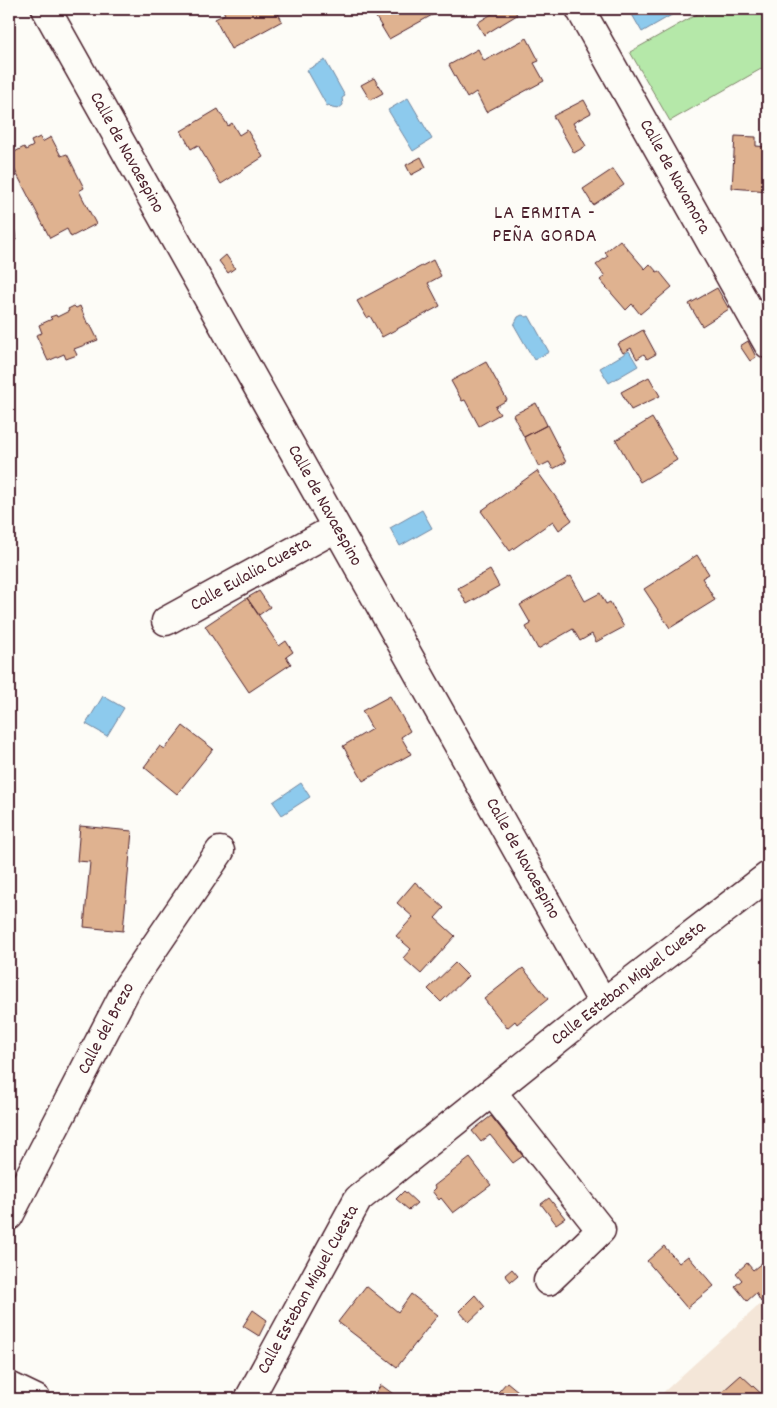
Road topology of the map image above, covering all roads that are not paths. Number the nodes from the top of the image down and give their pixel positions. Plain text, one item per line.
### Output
1 (46, 9) edge
2 (580, 9) edge
3 (768, 344) edge
4 (336, 528) junction
5 (166, 621) dead end
6 (220, 850) dead end
7 (768, 876) edge
8 (603, 1003) junction
9 (492, 1092) junction
10 (9, 1216) edge
11 (548, 1281) dead end
12 (9, 1386) edge
13 (36, 1399) edge
14 (249, 1399) edge

1 - 4 main road, Calle de Navaespino
2 - 3 main road, Calle de Navamora
4 - 5 main road, Calle Eulalia Cuesta
4 - 8 main road, Calle de Navaespino
6 - 10 main road, Calle del Brezo
7 - 8 main road, Calle Esteban Miguel Cuesta
8 - 9 main road, Calle Esteban Miguel Cuesta
9 - 11 main road
9 - 14 main road, Calle Esteban Miguel Cuesta
12 - 13 main road

